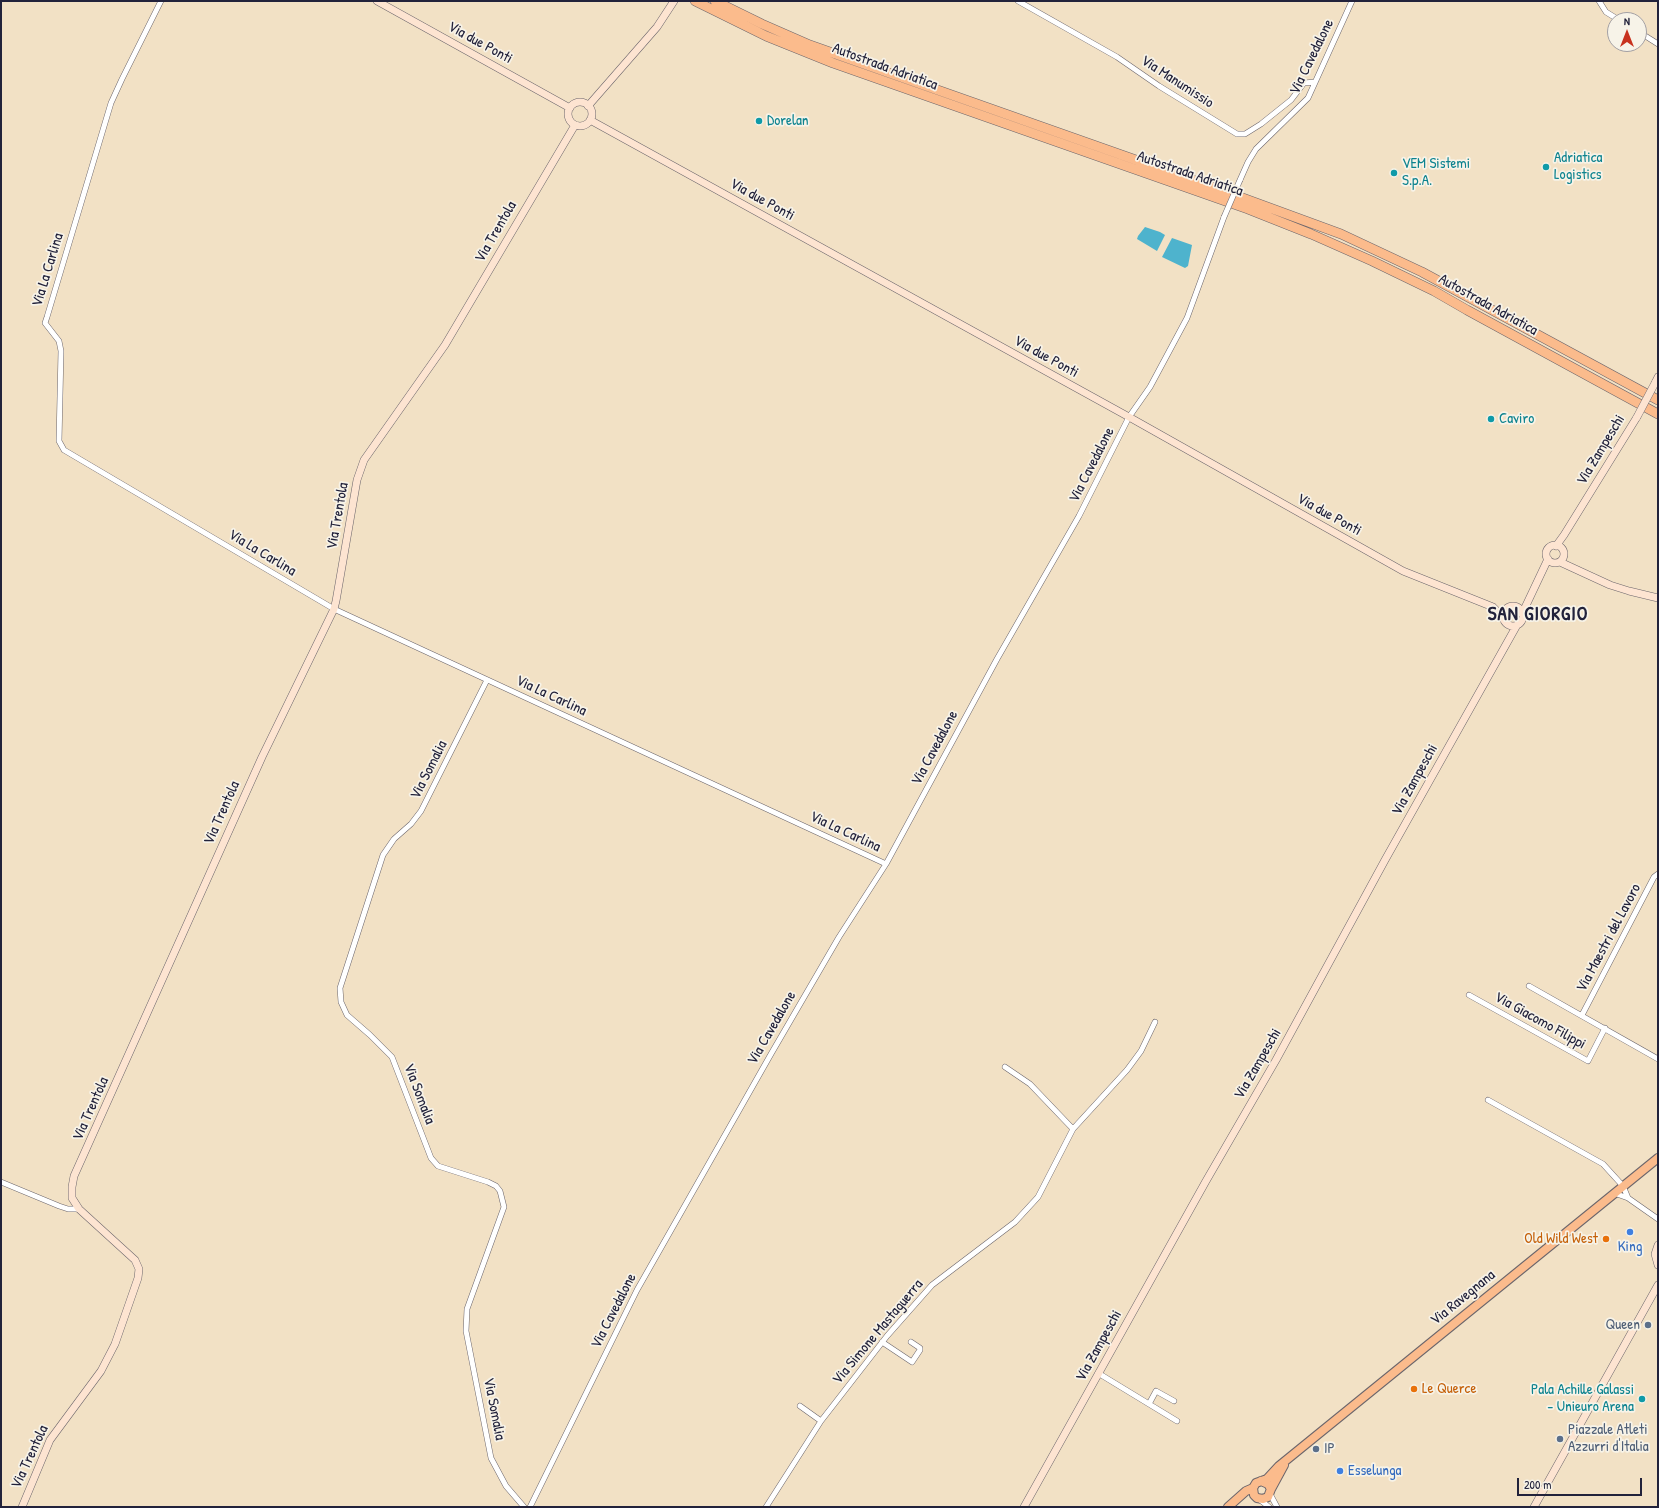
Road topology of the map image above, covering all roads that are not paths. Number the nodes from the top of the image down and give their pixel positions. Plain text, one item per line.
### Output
1 (161, 1) edge
2 (377, 1) edge
3 (674, 1) edge
4 (695, 1) edge
5 (715, 1) edge
6 (1018, 1) edge
7 (1352, 1) edge
8 (1599, 1) edge
9 (1607, 13) edge
10 (1647, 37) edge
11 (1658, 44) edge
12 (1315, 82) junction
13 (588, 106) junction
14 (570, 108) junction
15 (590, 120) junction
16 (575, 125) junction
17 (1656, 380) edge
18 (1658, 400) edge
19 (1658, 414) edge
20 (1129, 418) junction
21 (1564, 535) junction
22 (1556, 546) junction
23 (1563, 552) junction
24 (1554, 561) junction
25 (1573, 568) junction
26 (1658, 598) edge
27 (1526, 604) junction
28 (1493, 607) junction
29 (1508, 607) junction
30 (1518, 607) junction
31 (334, 609) junction
32 (1522, 614) junction
33 (1503, 617) junction
34 (1513, 627) junction
35 (487, 680) junction
36 (886, 864) junction
37 (1658, 874) edge
38 (1529, 986) dead end
39 (1469, 995) dead end
40 (1582, 1015) junction
41 (1155, 1022) dead end
42 (1605, 1028) junction
43 (1658, 1059) edge
44 (1005, 1067) dead end
45 (1488, 1100) dead end
46 (1073, 1129) junction
47 (1658, 1158) edge
48 (1, 1182) edge
49 (1623, 1186) junction
50 (1614, 1193) junction
51 (1628, 1198) junction
52 (79, 1209) junction
53 (1658, 1219) edge
54 (1658, 1245) edge
55 (1658, 1266) edge
56 (1658, 1278) edge
57 (1657, 1286) edge
58 (882, 1342) junction
59 (911, 1342) dead end
60 (1098, 1373) junction
61 (1174, 1401) dead end
62 (1148, 1404) junction
63 (800, 1406) dead end
64 (821, 1421) junction
65 (1177, 1421) dead end
66 (1286, 1461) junction
67 (1261, 1481) junction
68 (1270, 1492) junction
69 (1256, 1494) junction
70 (22, 1507) edge
71 (524, 1507) edge
72 (530, 1507) edge
73 (766, 1507) edge
74 (1024, 1507) edge
75 (1228, 1507) edge
76 (1269, 1507) edge
77 (1277, 1507) edge
78 (1534, 1507) edge

1 - 31 street, Via La Carlina
2 - 14 street, Via due Ponti
3 - 13 street
4 - 19 highway, Autostrada Adriatica
5 - 18 highway, Autostrada Adriatica
6 - 12 street, Via Manumissio
7 - 12 street, Via Cavedalone
8 - 9 street
10 - 11 street
12 - 20 street, Via Cavedalone, bridge
13 - 14 street
13 - 15 street
14 - 16 street
15 - 16 street
15 - 20 street, Via due Ponti
16 - 31 street, Via Trentola
17 - 21 street, Via Zampeschi, bridge
20 - 28 street, Via due Ponti
20 - 36 street, Via Cavedalone
21 - 22 street, Via Zampeschi
21 - 23 street, Via Zampeschi
22 - 23 street
22 - 24 street
23 - 24 street
23 - 25 street
24 - 25 street
24 - 27 street
25 - 26 street
27 - 30 street
27 - 32 street
28 - 29 street, Via due Ponti
28 - 33 street, Via due Ponti
29 - 30 street
29 - 33 street
30 - 32 street
31 - 35 street, Via La Carlina
31 - 52 street, Via Trentola
32 - 34 street
33 - 34 street
34 - 60 street, Via Zampeschi
35 - 36 street, Via La Carlina
35 - 71 street, Via Somalia
36 - 72 street, Via Cavedalone
37 - 40 street, Via Maestri del Lavoro
38 - 40 street
39 - 42 street, Via Giacomo Filippi
40 - 42 street
41 - 46 street, Via Simone Mastaguerra
42 - 43 street
44 - 46 street
45 - 49 street
46 - 58 street, Via Simone Mastaguerra
47 - 49 main road, Via Ravegnana
48 - 52 street
49 - 50 main road, Via Ravegnana
49 - 51 street
50 - 51 street
50 - 66 main road, Via Ravegnana
51 - 53 street
52 - 70 street, Via Trentola
54 - 55 street
56 - 57 street
57 - 78 street
58 - 59 street
58 - 64 street, Via Simone Mastaguerra
60 - 62 street
60 - 74 street, Via Zampeschi
61 - 62 street
62 - 65 street
63 - 64 street
64 - 73 street, Via Simone Mastaguerra
66 - 67 main road, Via Ravegnana
66 - 68 main road, Via Ravegnana
67 - 68 main road
67 - 69 main road
68 - 69 main road
68 - 77 street
69 - 75 main road
69 - 76 street

